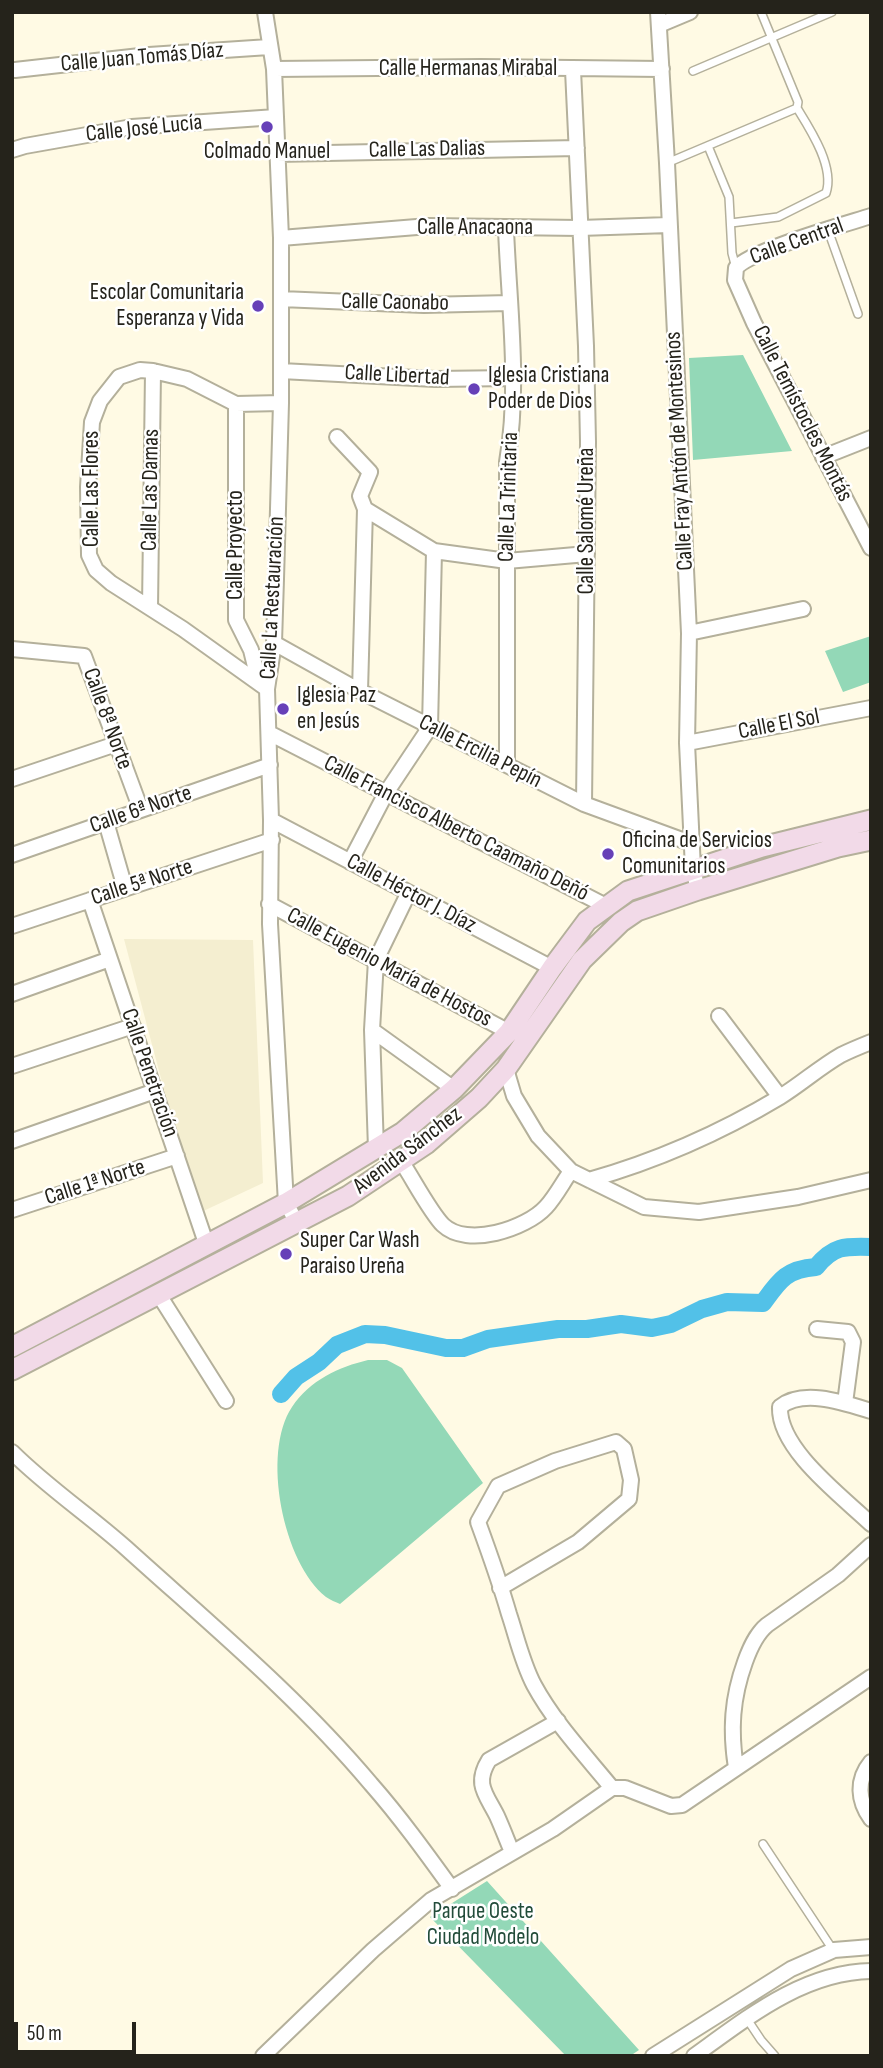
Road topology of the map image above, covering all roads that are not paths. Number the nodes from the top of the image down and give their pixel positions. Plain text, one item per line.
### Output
1 (265, 12) edge
2 (690, 12) edge
3 (761, 12) edge
4 (832, 12) edge
5 (658, 19) edge
6 (773, 37) junction
7 (269, 47) junction
8 (274, 69) junction
9 (573, 69) junction
10 (662, 69) junction
11 (15, 70) dead end
12 (694, 71) dead end
13 (797, 108) junction
14 (276, 117) junction
15 (708, 146) junction
16 (577, 148) junction
17 (12, 150) edge
18 (277, 154) junction
19 (667, 163) junction
20 (871, 216) edge
21 (732, 223) junction
22 (669, 225) junction
23 (580, 228) junction
24 (506, 229) junction
25 (828, 229) junction
26 (281, 238) junction
27 (736, 274) junction
28 (281, 299) junction
29 (509, 303) junction
30 (858, 314) dead end
31 (153, 371) junction
32 (281, 371) junction
33 (513, 378) junction
34 (281, 403) junction
35 (236, 404) junction
36 (337, 437) dead end
37 (871, 438) edge
38 (823, 457) junction
39 (365, 509) junction
40 (871, 548) edge
41 (434, 551) junction
42 (587, 554) junction
43 (507, 561) junction
44 (150, 608) junction
45 (803, 609) dead end
46 (689, 633) junction
47 (274, 643) junction
48 (12, 649) edge
49 (263, 686) junction
50 (360, 691) junction
51 (871, 708) edge
52 (430, 727) junction
53 (269, 733) junction
54 (687, 743) junction
55 (117, 744) junction
56 (270, 765) junction
57 (507, 765) junction
58 (12, 779) edge
59 (386, 793) junction
60 (584, 804) junction
61 (141, 810) junction
62 (271, 820) junction
63 (871, 820) edge
64 (106, 822) junction
65 (272, 840) junction
66 (871, 840) edge
67 (693, 844) junction
68 (12, 855) edge
69 (350, 862) junction
70 (693, 869) junction
71 (125, 888) junction
72 (698, 890) junction
73 (408, 894) junction
74 (90, 900) junction
75 (270, 904) junction
76 (606, 906) junction
77 (12, 926) edge
78 (110, 959) junction
79 (376, 960) junction
80 (552, 968) junction
81 (12, 994) edge
82 (719, 1016) dead end
83 (133, 1026) junction
84 (372, 1030) junction
85 (509, 1032) junction
86 (869, 1047) edge
87 (12, 1066) edge
88 (506, 1069) junction
89 (454, 1089) junction
90 (155, 1091) junction
91 (780, 1097) junction
92 (12, 1140) edge
93 (376, 1149) junction
94 (177, 1156) junction
95 (401, 1161) junction
96 (571, 1171) junction
97 (589, 1180) junction
98 (871, 1180) edge
99 (286, 1203) junction
100 (12, 1210) edge
101 (296, 1223) junction
102 (207, 1246) junction
103 (159, 1294) junction
104 (817, 1329) dead end
105 (12, 1347) edge
106 (12, 1370) edge
107 (226, 1401) dead end
108 (845, 1403) junction
109 (871, 1410) edge
110 (12, 1452) edge
111 (871, 1524) edge
112 (871, 1545) edge
113 (500, 1588) junction
114 (871, 1677) edge
115 (558, 1721) junction
116 (871, 1762) edge
117 (736, 1768) junction
118 (612, 1788) junction
119 (871, 1819) edge
120 (764, 1844) dead end
121 (512, 1852) junction
122 (452, 1889) junction
123 (871, 1947) edge
124 (834, 1950) junction
125 (871, 1971) edge
126 (747, 2018) junction
127 (263, 2056) edge
128 (653, 2056) edge
129 (694, 2056) edge
130 (775, 2056) edge

1 - 7 street, Calle La Restauración
2 - 5 street
3 - 6 lane
4 - 6 lane
5 - 10 street, Calle Fray Antón de Montesinos
6 - 12 lane
6 - 13 lane
7 - 8 street, Calle La Restauración
7 - 11 street, Calle Juan Tomás Díaz
8 - 9 street, Calle Hermanas Mirabal
8 - 14 street, Calle La Restauración
9 - 10 street, Calle Hermanas Mirabal
9 - 16 street, Calle Salomé Ureña
10 - 19 street, Calle Fray Antón de Montesinos
13 - 15 lane
13 - 21 lane
14 - 17 street, Calle José Lucía
14 - 18 street, Calle La Restauración
15 - 19 lane
15 - 21 lane
16 - 18 street, Calle Las Dalias
16 - 23 street, Calle Salomé Ureña
18 - 26 street, Calle La Restauración
19 - 22 street, Calle Fray Antón de Montesinos
20 - 25 street, Calle Central
21 - 27 lane
22 - 23 street, Calle Anacaona
22 - 46 street, Calle Fray Antón de Montesinos
23 - 24 street, Calle Anacaona
23 - 42 street, Calle Salomé Ureña
24 - 26 street, Calle Anacaona
24 - 29 street, Calle La Trinitaria
25 - 27 street, Calle Central
25 - 30 lane
26 - 28 street, Calle La Restauración
27 - 38 street, Calle Temístocles Montás
28 - 29 street, Calle Caonabo
28 - 32 street, Calle La Restauración
29 - 33 street, Calle La Trinitaria
31 - 35 street, Calle Las Flores
31 - 44 street, Calle Las Damas
31 - 44 street, Calle Las Flores
32 - 33 street, Calle Libertad
32 - 34 street, Calle La Restauración
33 - 43 street, Calle La Trinitaria
34 - 35 street, Calle Las Flores
34 - 47 street, Calle La Restauración
35 - 49 street, Calle Proyecto
36 - 39 street
37 - 38 street
38 - 40 street, Calle Temístocles Montás
39 - 41 street
39 - 50 street
41 - 43 street
41 - 52 street
42 - 43 street
42 - 60 street, Calle Salomé Ureña
43 - 57 street, Calle La Trinitaria
44 - 49 street, Calle Las Flores
45 - 46 street
46 - 54 street, Calle Fray Antón de Montesinos
47 - 49 street, Calle La Restauración
47 - 50 street, Calle Ercilia Pepín
48 - 55 street, Calle 8ª Norte
49 - 53 street, Calle La Restauración
50 - 52 street, Calle Ercilia Pepín
51 - 54 street, Calle El Sol
52 - 57 street, Calle Ercilia Pepín
52 - 59 street
53 - 56 street, Calle La Restauración
53 - 59 street, Calle Francisco Alberto Caamaño Deñó
54 - 67 street, Calle Fray Antón de Montesinos
55 - 58 street
55 - 61 street, Calle 8ª Norte
56 - 61 street, Calle 6ª Norte
56 - 62 street, Calle La Restauración
57 - 60 street, Calle Ercilia Pepín
59 - 69 street
59 - 76 street, Calle Francisco Alberto Caamaño Deñó
60 - 67 street, Calle Ercilia Pepín
61 - 64 street, Calle 6ª Norte
62 - 65 street, Calle La Restauración
62 - 69 street, Calle Héctor J. Díaz
63 - 70 street, Avenida Sánchez
64 - 68 street, Calle 6ª Norte
64 - 71 street
65 - 71 street, Calle 5ª Norte
65 - 75 street, Calle La Restauración
66 - 72 street, Avenida Sánchez
67 - 70 street, Calle Fray Antón de Montesinos
69 - 73 street, Calle Héctor J. Díaz
70 - 72 street, Calle Fray Antón de Montesinos
70 - 76 street, Avenida Sánchez
71 - 74 street, Calle 5ª Norte
72 - 88 street, Avenida Sánchez
73 - 79 street
73 - 80 street, Calle Héctor J. Díaz
74 - 77 street, Calle 5ª Norte
74 - 78 street, Calle Penetración
75 - 79 street, Calle Eugenio María de Hostos
75 - 99 street, Calle La Restauración
76 - 80 street, Avenida Sánchez
78 - 81 street
78 - 83 street, Calle Penetración
79 - 84 street
79 - 85 street, Calle Eugenio María de Hostos
80 - 85 street, Avenida Sánchez
82 - 91 street
83 - 87 street
83 - 90 street, Calle Penetración
84 - 89 street
84 - 93 street
85 - 89 street, Avenida Sánchez
86 - 91 street
88 - 95 street, Avenida Sánchez
88 - 96 street
89 - 93 street, Avenida Sánchez
90 - 92 street
90 - 94 street, Calle Penetración
91 - 97 street
93 - 99 street, Avenida Sánchez
94 - 100 street, Calle 1ª Norte
94 - 102 street, Calle Penetración
95 - 96 street
95 - 101 street, Avenida Sánchez
96 - 97 street
97 - 98 street
99 - 101 street, Calle La Restauración
99 - 102 street, Avenida Sánchez
101 - 103 street, Avenida Sánchez
102 - 105 street, Avenida Sánchez
103 - 106 street, Avenida Sánchez
103 - 107 street
104 - 108 street
108 - 109 street
108 - 111 street
110 - 122 street
112 - 117 street
113 - 113 street
113 - 115 street
114 - 117 street
115 - 118 street
115 - 121 street
116 - 119 street
117 - 118 street
118 - 121 street
120 - 124 lane
121 - 122 street
122 - 127 street
123 - 124 street
124 - 128 street
125 - 126 street
126 - 129 street
126 - 130 lane

